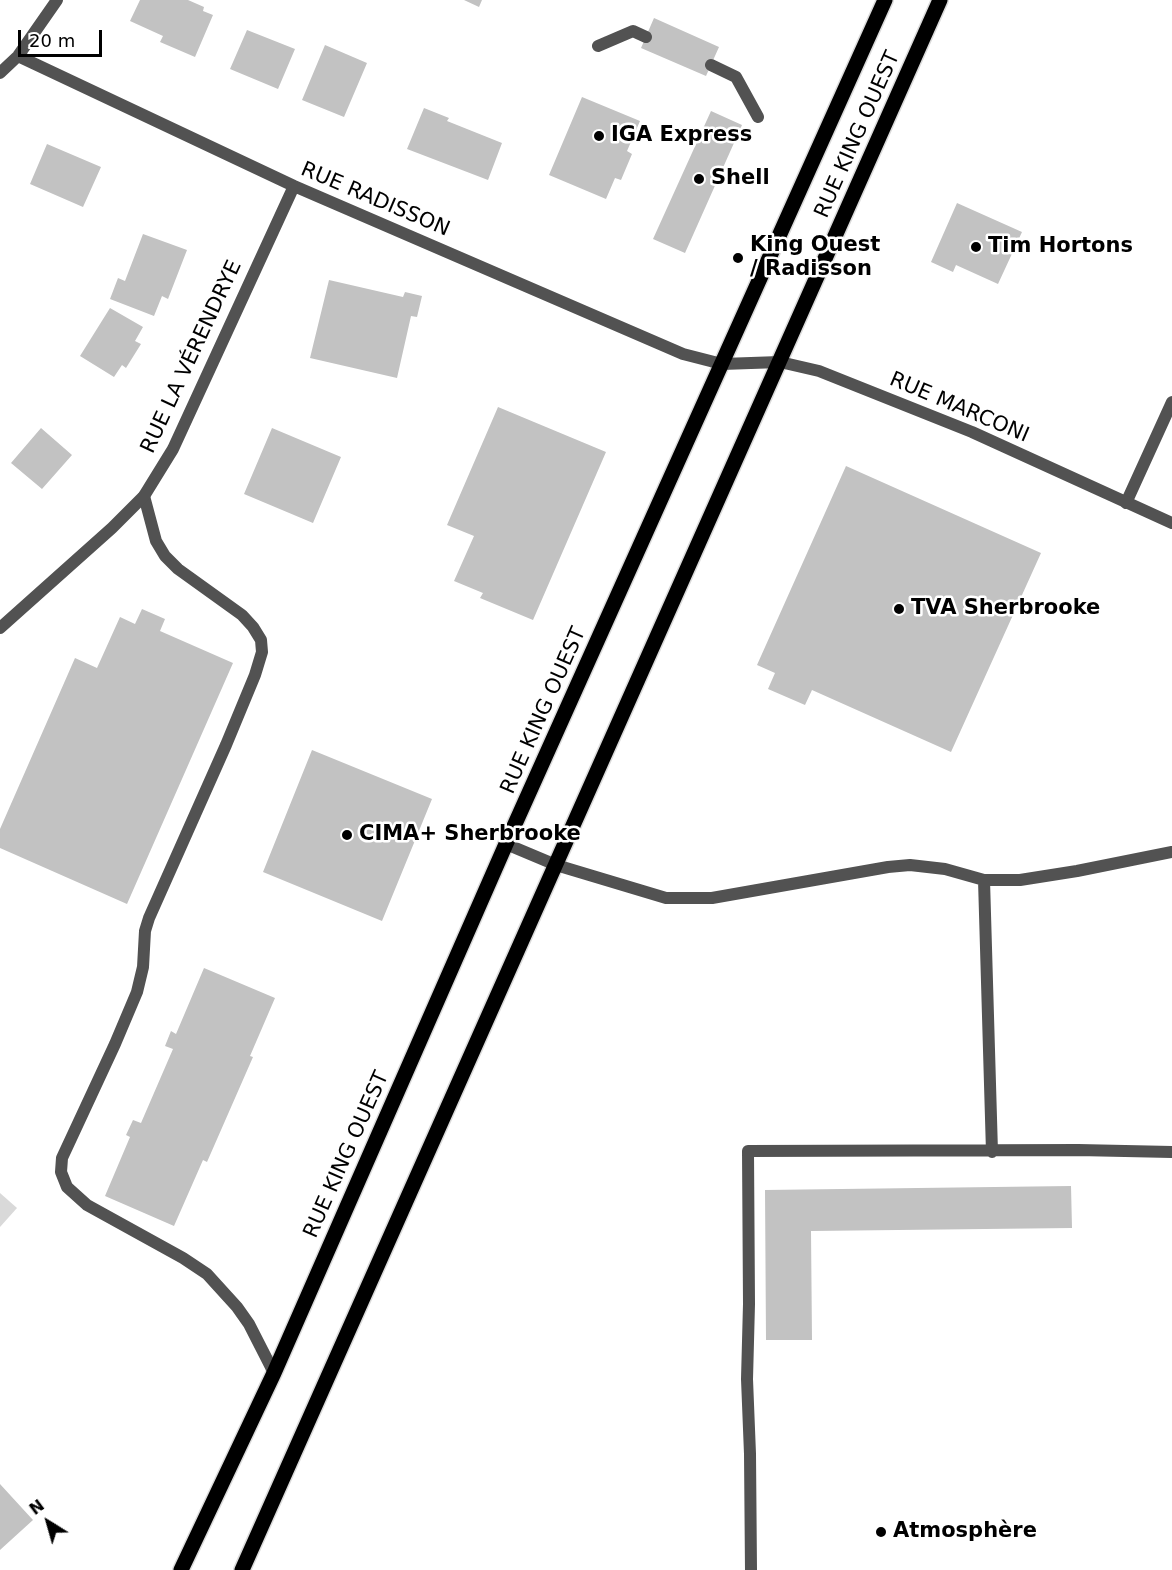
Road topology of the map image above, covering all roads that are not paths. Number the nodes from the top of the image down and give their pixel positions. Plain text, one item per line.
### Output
1 (57, 0) edge
2 (885, 0) edge
3 (940, 0) edge
4 (646, 37) dead end
5 (598, 46) dead end
6 (18, 56) junction
7 (711, 65) dead end
8 (0, 73) edge
9 (758, 117) dead end
10 (294, 186) junction
11 (780, 362) junction
12 (722, 364) junction
13 (1172, 402) edge
14 (144, 496) junction
15 (1126, 503) junction
16 (1172, 523) edge
17 (0, 628) edge
18 (506, 844) junction
19 (1172, 852) edge
20 (556, 865) junction
21 (984, 880) junction
22 (992, 1152) junction
23 (1172, 1152) edge
24 (274, 1372) junction
25 (181, 1570) edge
26 (242, 1570) edge
27 (751, 1570) edge

1 - 6 street
2 - 12 main road, RUE KING OUEST
3 - 11 main road, RUE KING OUEST
4 - 5 street
6 - 8 street
6 - 10 street, RUE RADISSON
7 - 9 street
10 - 12 street, RUE RADISSON
10 - 14 street, RUE LA VÉRENDRYE
11 - 12 street, RUE MARCONI
11 - 15 street, RUE MARCONI
11 - 20 main road, RUE KING OUEST
12 - 18 main road, RUE KING OUEST
13 - 15 street
14 - 17 street, RUE LA VÉRENDRYE
14 - 24 street
15 - 16 street, RUE MARCONI
18 - 20 street
18 - 24 main road, RUE KING OUEST
19 - 21 street
20 - 21 street
20 - 26 main road, RUE KING OUEST
21 - 22 street
22 - 23 street
22 - 27 street
24 - 25 main road, RUE KING OUEST

